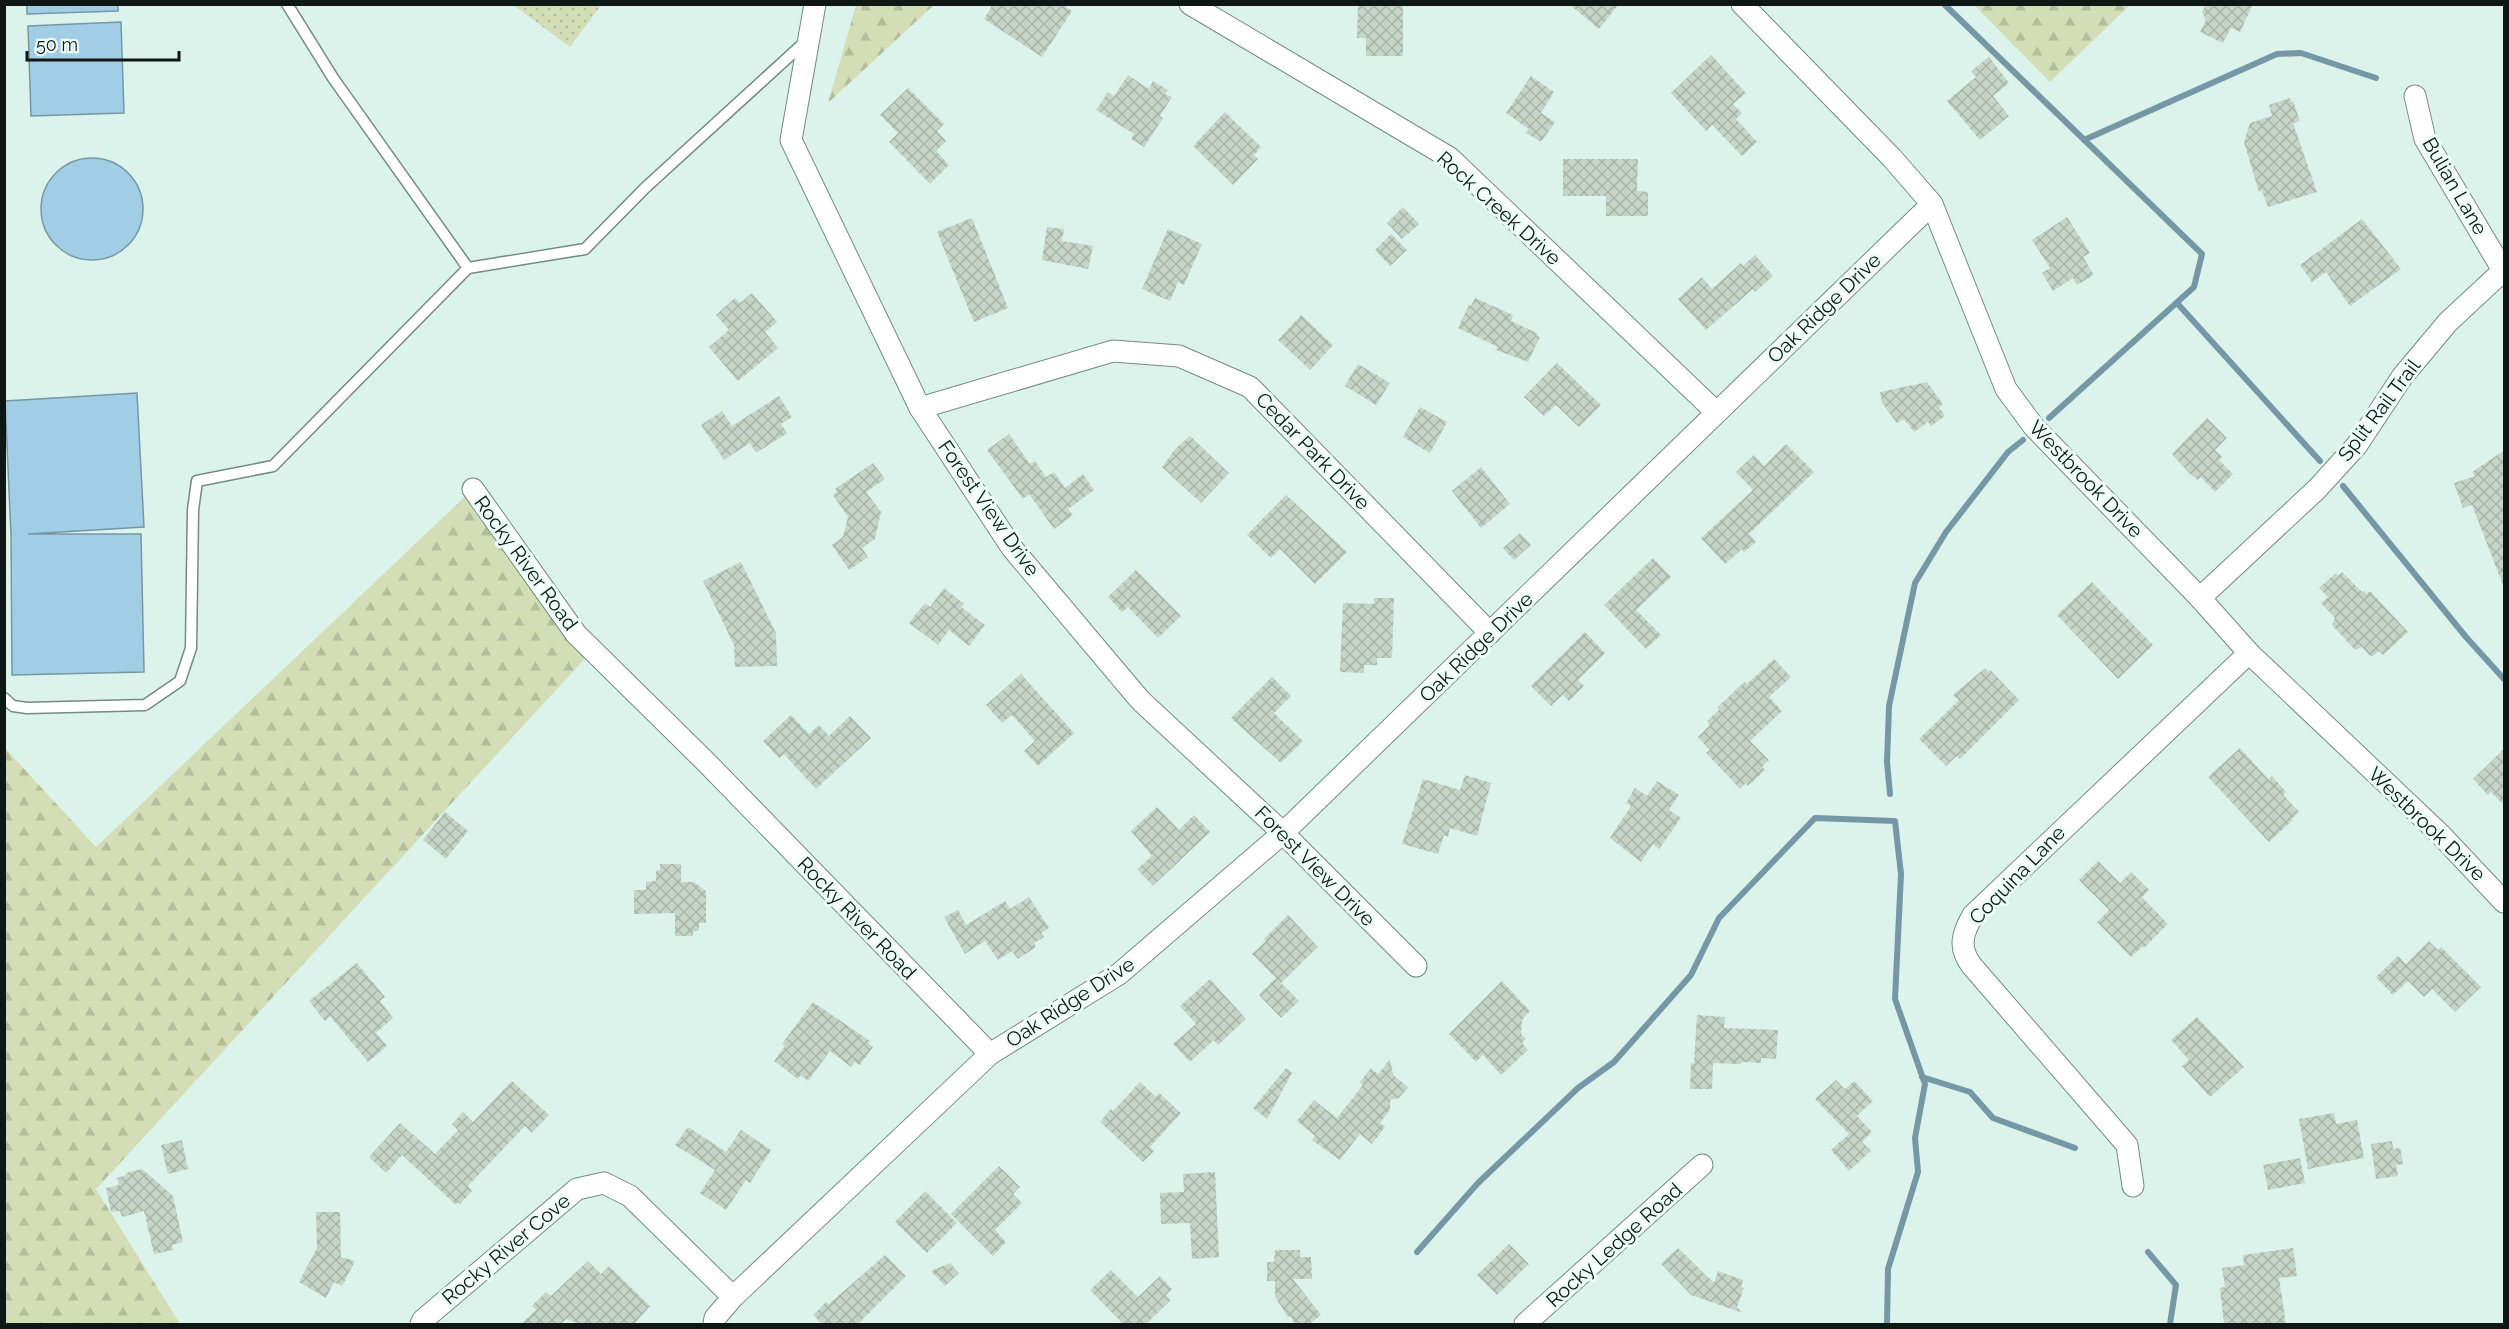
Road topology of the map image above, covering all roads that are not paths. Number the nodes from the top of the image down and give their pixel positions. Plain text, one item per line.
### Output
1 (287, 4) edge
2 (815, 4) edge
3 (1190, 4) edge
4 (1742, 4) edge
5 (808, 39) junction
6 (2415, 96) dead end
7 (1932, 204) junction
8 (468, 268) junction
9 (2504, 271) edge
10 (920, 408) junction
11 (1716, 412) junction
12 (473, 489) dead end
13 (2200, 598) junction
14 (1490, 633) junction
15 (2249, 653) junction
16 (4, 698) edge
17 (1283, 833) junction
18 (2505, 902) edge
19 (1416, 966) dead end
20 (990, 1054) junction
21 (1702, 1165) dead end
22 (2133, 1186) dead end
23 (733, 1297) junction
24 (421, 1324) edge
25 (714, 1324) edge
26 (1525, 1324) edge

1 - 8 lane
2 - 5 street, Forest View Drive
3 - 11 street, Rock Creek Drive
4 - 7 street, Westbrook Drive
5 - 8 lane
5 - 10 street, Forest View Drive
6 - 9 street, Bulian Lane
7 - 11 street, Oak Ridge Drive
7 - 13 street, Westbrook Drive
8 - 16 lane
9 - 13 street, Split Rail Trail
10 - 14 street, Cedar Park Drive
10 - 17 street, Forest View Drive
11 - 14 street, Oak Ridge Drive
12 - 20 street, Rocky River Road
13 - 15 street, Westbrook Drive
14 - 17 street, Oak Ridge Drive
15 - 18 street, Westbrook Drive
15 - 22 street, Coquina Lane
17 - 19 street, Forest View Drive
17 - 20 street, Oak Ridge Drive
20 - 23 street
21 - 26 street, Rocky Ledge Road
23 - 24 street, Rocky River Cove
23 - 25 street

